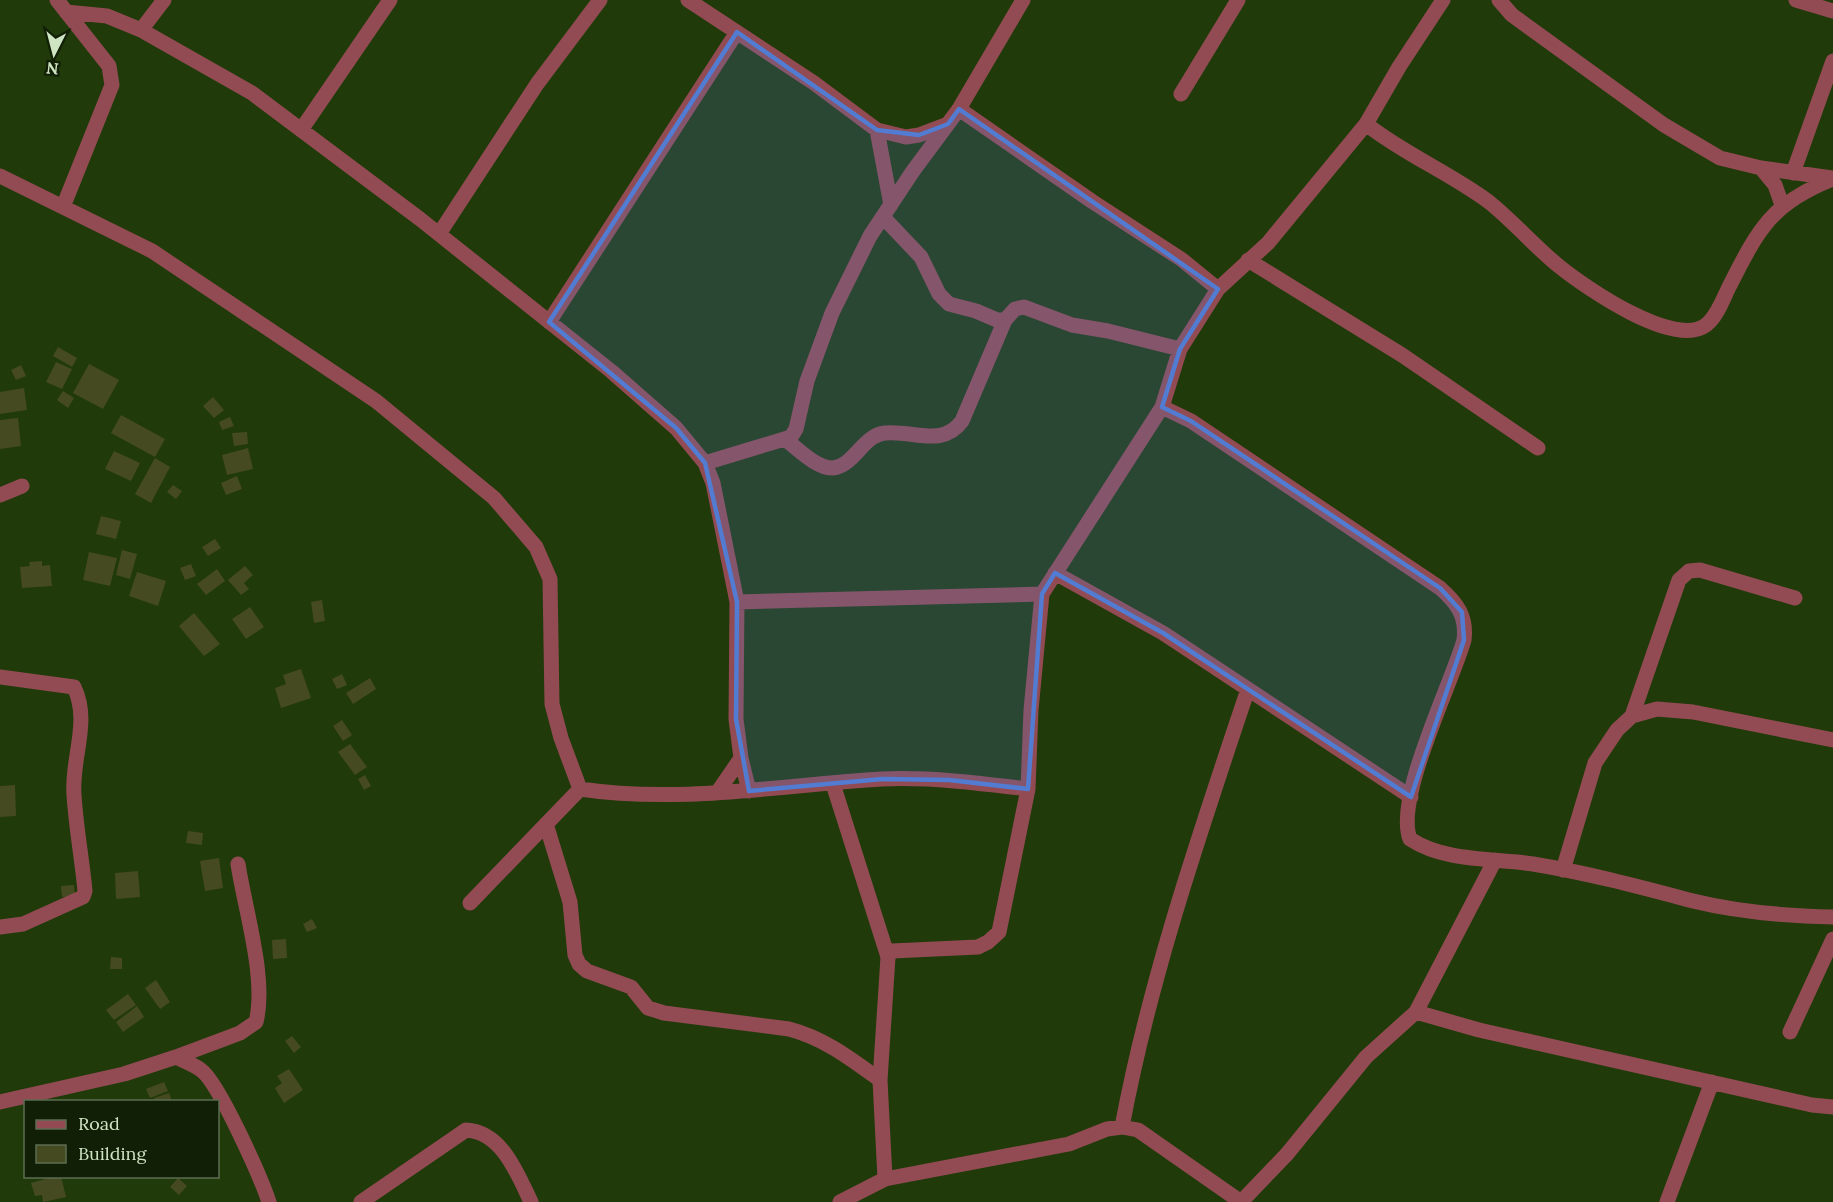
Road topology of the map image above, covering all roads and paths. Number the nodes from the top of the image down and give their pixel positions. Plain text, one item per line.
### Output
1 (164, 0) edge
2 (390, 0) edge
3 (600, 0) edge
4 (688, 0) edge
5 (1238, 0) edge
6 (1443, 0) edge
7 (1499, 0) edge
8 (1796, 0) edge
9 (1019, 1) edge
10 (61, 6) edge
11 (1833, 11) edge
12 (141, 30) junction
13 (737, 32) junction
14 (1833, 61) edge
15 (1181, 94) dead end
16 (959, 109) junction
17 (948, 124) junction
18 (1366, 124) junction
19 (301, 130) junction
20 (877, 130) junction
21 (1761, 168) junction
22 (1793, 174) junction
23 (0, 176) edge
24 (1833, 178) edge
25 (1782, 205) junction
26 (63, 207) junction
27 (887, 211) junction
28 (439, 234) junction
29 (1248, 260) junction
30 (1218, 289) junction
31 (1005, 320) junction
32 (549, 322) junction
33 (1180, 349) junction
34 (1162, 407) junction
35 (786, 440) junction
36 (1538, 448) dead end
37 (705, 463) junction
38 (22, 486) dead end
39 (0, 495) edge
40 (1055, 573) junction
41 (1041, 594) junction
42 (1795, 598) dead end
43 (737, 602) junction
44 (0, 677) edge
45 (1248, 689) junction
46 (1632, 716) junction
47 (1833, 740) edge
48 (741, 758) junction
49 (833, 784) junction
50 (580, 789) junction
51 (1028, 789) junction
52 (749, 791) junction
53 (717, 793) junction
54 (1411, 797) junction
55 (546, 824) junction
56 (1496, 860) junction
57 (238, 864) dead end
58 (1563, 870) junction
59 (471, 903) dead end
60 (1833, 917) edge
61 (0, 927) edge
62 (1833, 939) edge
63 (888, 957) junction
64 (1416, 1012) junction
65 (1790, 1032) dead end
66 (176, 1057) junction
67 (880, 1080) junction
68 (1712, 1082) junction
69 (0, 1102) edge
70 (1833, 1107) edge
71 (1122, 1126) junction
72 (885, 1179) junction
73 (269, 1202) edge
74 (361, 1202) edge
75 (531, 1202) edge
76 (840, 1202) edge
77 (1241, 1202) edge
78 (1667, 1202) edge

1 - 12 street
2 - 19 street
3 - 28 street
4 - 13 street
5 - 15 street
6 - 18 street
7 - 21 street
8 - 11 street
9 - 16 street
10 - 12 street
10 - 26 street
12 - 19 street
13 - 20 street
13 - 32 street
14 - 22 street
16 - 17 street
16 - 30 street
17 - 20 street
17 - 27 street
18 - 25 street
18 - 29 street
19 - 28 street
20 - 27 street
21 - 22 street
21 - 25 street
22 - 24 street
23 - 26 street
24 - 25 street
26 - 50 street
27 - 31 street
27 - 35 street
28 - 32 street
29 - 30 street
29 - 36 street
30 - 33 street
31 - 33 street
31 - 35 street
32 - 37 street
33 - 34 street
34 - 40 street
34 - 54 street
35 - 37 street
37 - 43 street
38 - 39 street
40 - 41 street
40 - 45 street
41 - 43 street
41 - 51 street
42 - 46 street
43 - 48 street
44 - 61 street
45 - 54 street
45 - 71 street
46 - 47 street
46 - 58 street
48 - 52 street
48 - 53 street
49 - 51 street
49 - 52 street
49 - 63 street
50 - 53 street
50 - 55 street
51 - 63 street
52 - 53 street
54 - 56 street
55 - 59 street
55 - 67 street
56 - 58 street
56 - 64 street
57 - 66 street
58 - 60 street
62 - 65 street
63 - 67 street
64 - 68 street
64 - 77 street
66 - 69 street
66 - 73 street
67 - 72 street
68 - 70 street
68 - 78 street
71 - 72 street
71 - 77 street
72 - 76 street
74 - 75 street

